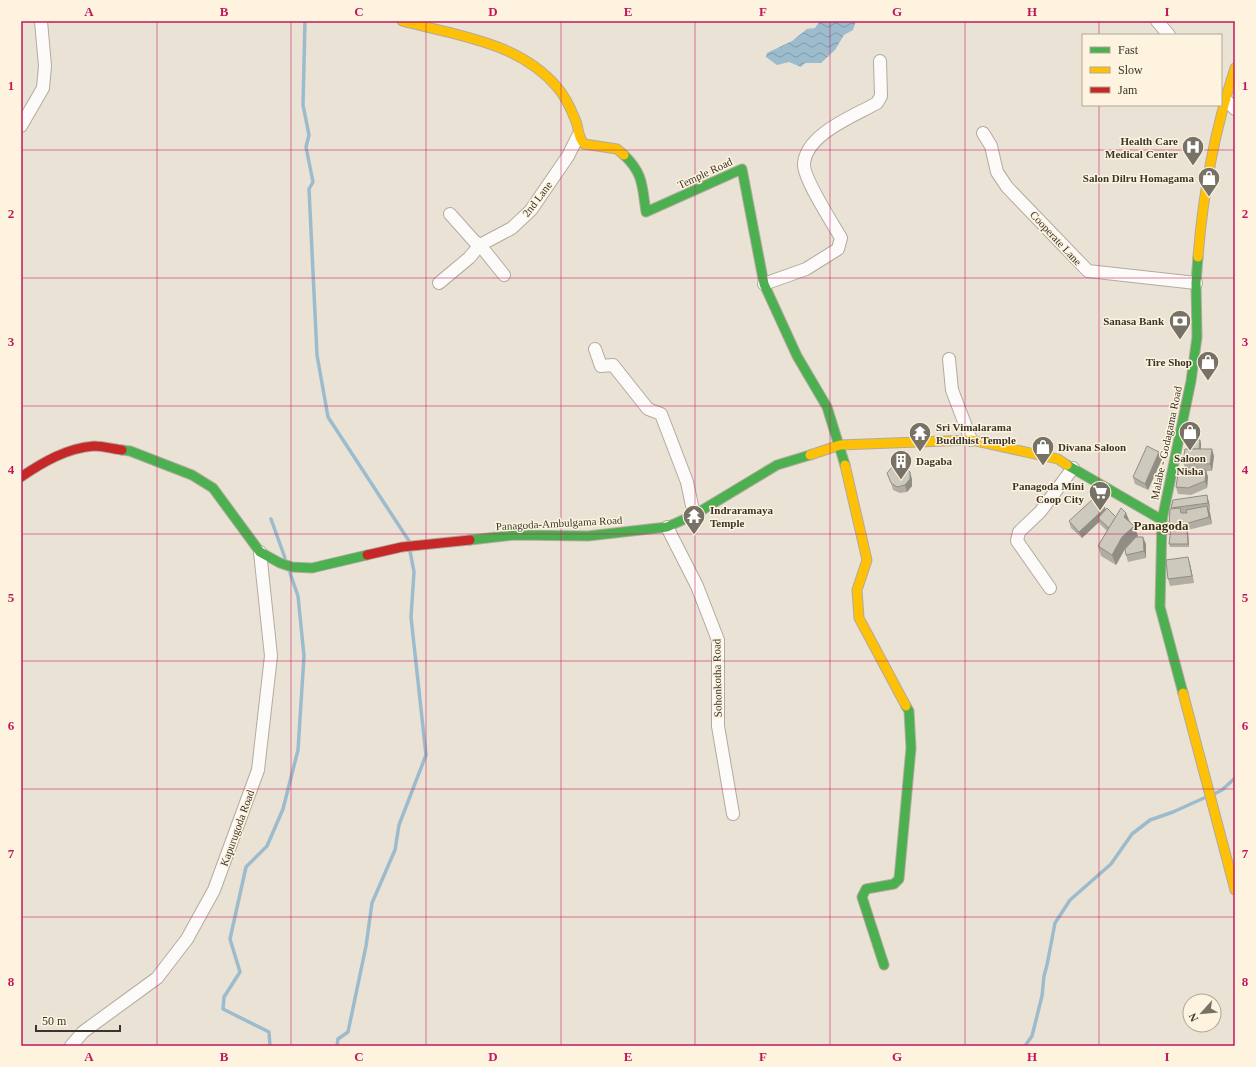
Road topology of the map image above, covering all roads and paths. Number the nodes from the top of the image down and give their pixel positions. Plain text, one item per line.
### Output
1 (41, 21) edge
2 (402, 21) edge
3 (1157, 21) edge
4 (1168, 34) edge
5 (880, 61) dead end
6 (1235, 68) edge
7 (1226, 80) edge
8 (1225, 99) junction
9 (1235, 109) edge
10 (21, 126) edge
11 (983, 133) dead end
12 (578, 136) junction
13 (450, 214) dead end
14 (480, 245) junction
15 (504, 276) dead end
16 (439, 283) dead end
17 (1196, 283) junction
18 (764, 284) junction
19 (595, 349) dead end
20 (949, 359) dead end
21 (971, 440) junction
22 (840, 445) junction
23 (1073, 468) junction
24 (21, 477) edge
25 (694, 515) junction
26 (1162, 520) junction
27 (667, 527) junction
28 (260, 552) junction
29 (1050, 588) dead end
30 (733, 814) dead end
31 (1235, 890) edge
32 (884, 965) dead end
33 (71, 1046) edge

1 - 10 street
2 - 12 main road
3 - 4 street
5 - 18 street
6 - 7 main road, Malabe - Godagama Road
7 - 8 main road, Malabe - Godagama Road
8 - 9 street
8 - 17 main road, Malabe - Godagama Road
11 - 17 street, Cooperate Lane
12 - 14 street, 2nd Lane
12 - 18 main road, Temple Road
13 - 14 street
14 - 15 street
14 - 16 street
17 - 26 main road, Malabe - Godagama Road
18 - 22 main road, Temple Road
19 - 25 street
20 - 21 street
21 - 22 main road, Panagoda-Ambulgama Road
21 - 23 main road, Panagoda-Ambulgama Road
22 - 25 main road, Panagoda-Ambulgama Road
22 - 32 main road, Temple Road
23 - 26 main road, Panagoda-Ambulgama Road
23 - 29 street
24 - 28 main road, Panagoda-Ambulgama Road
25 - 27 main road, Panagoda-Ambulgama Road
26 - 31 main road, Malabe - Godagama Road
27 - 28 main road, Panagoda-Ambulgama Road
27 - 30 street, Sohonkotha Road
28 - 33 street, Kapurugoda Road

